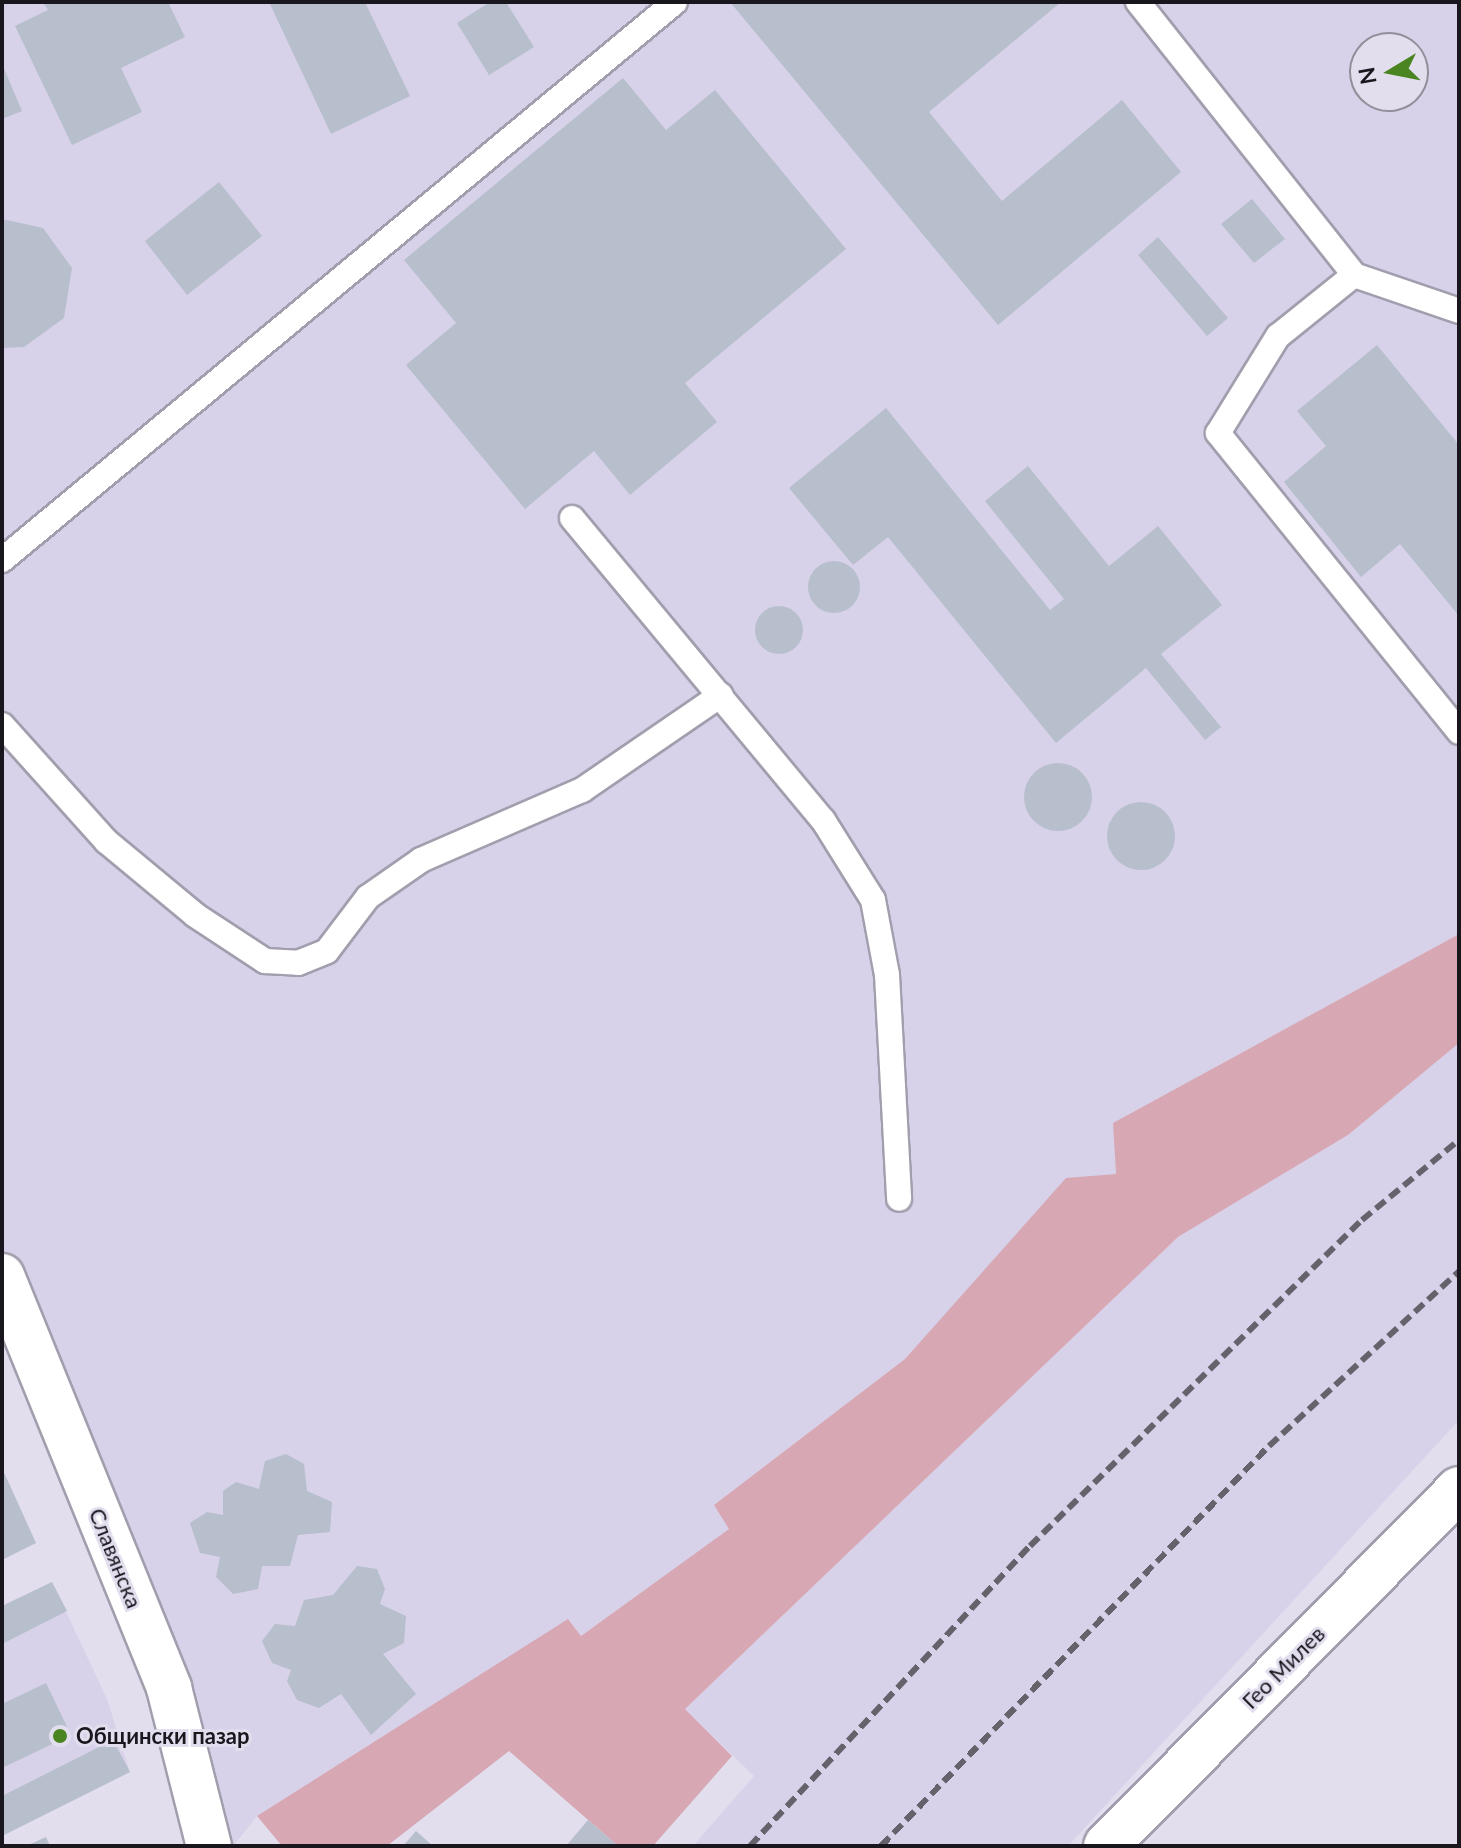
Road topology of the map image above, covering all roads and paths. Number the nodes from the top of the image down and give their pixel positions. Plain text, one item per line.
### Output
1 (675, 2) edge
2 (1138, 2) edge
3 (1354, 275) junction
4 (1459, 311) edge
5 (572, 518) dead end
6 (2, 560) edge
7 (721, 695) junction
8 (2, 725) edge
9 (1459, 732) edge
10 (899, 1199) dead end
11 (2, 1276) edge
12 (1459, 1490) edge
13 (209, 1846) edge
14 (1106, 1846) edge

1 - 6 lane
2 - 3 lane
3 - 4 lane
3 - 9 lane
5 - 7 lane
7 - 8 lane
7 - 10 lane
11 - 13 street, Славянска
12 - 14 street, Гео Милев

